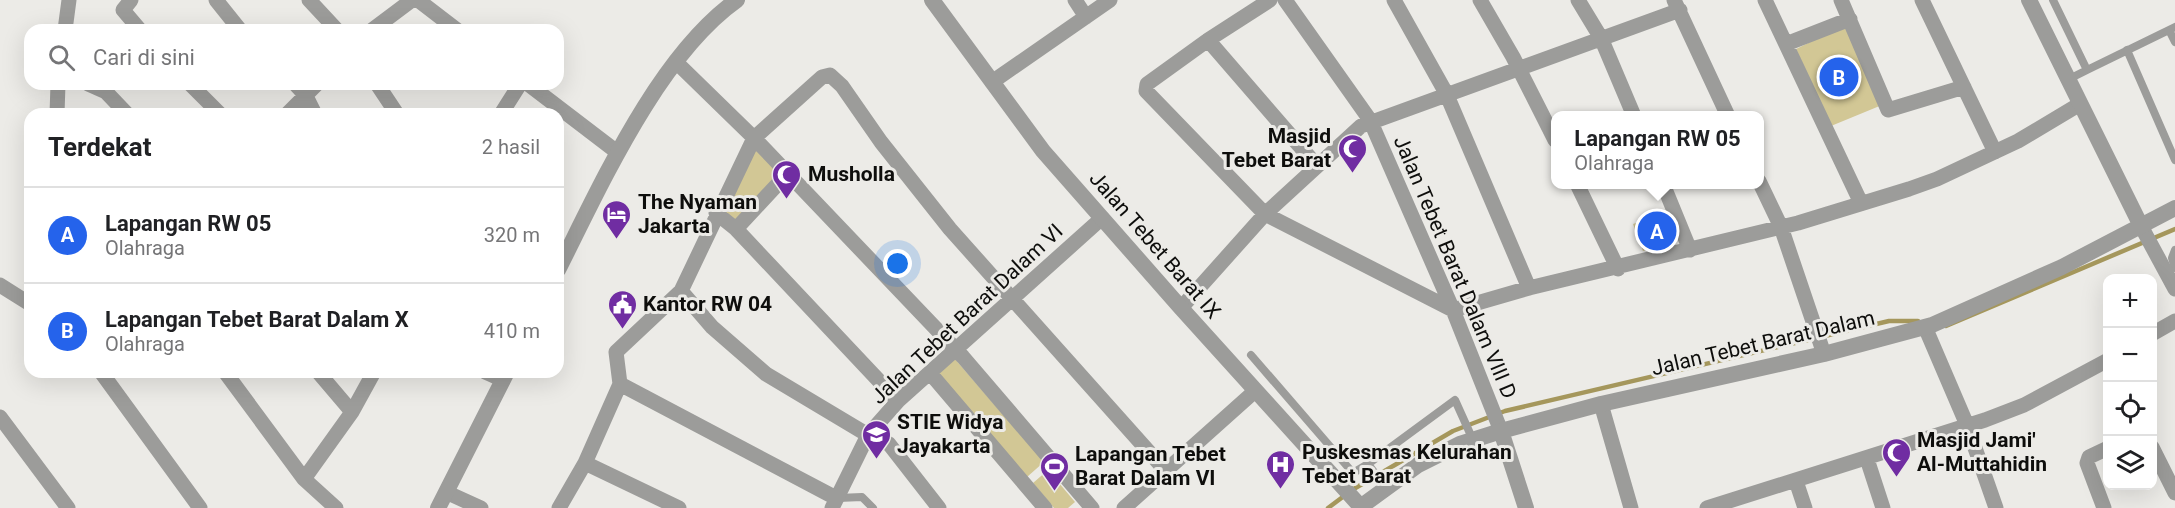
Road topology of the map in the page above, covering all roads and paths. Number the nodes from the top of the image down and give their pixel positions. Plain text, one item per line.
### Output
1 (69, 0) edge
2 (131, 0) edge
3 (216, 0) edge
4 (309, 0) edge
5 (412, 0) edge
6 (418, 0) edge
7 (736, 0) edge
8 (932, 0) edge
9 (1075, 0) edge
10 (1110, 0) edge
11 (1270, 0) edge
12 (1285, 0) edge
13 (1394, 0) edge
14 (1480, 0) edge
15 (1578, 0) edge
16 (1765, 0) edge
17 (1841, 0) edge
18 (1922, 0) edge
19 (2029, 0) edge
20 (2053, 0) edge
21 (1677, 5) edge
22 (1086, 17) junction
23 (1850, 19) junction
24 (66, 24) edge
25 (135, 24) edge
26 (235, 24) edge
27 (331, 24) edge
28 (380, 24) edge
29 (449, 24) edge
30 (2172, 28) edge
31 (1601, 38) junction
32 (1208, 40) junction
33 (2175, 42) edge
34 (1786, 44) junction
35 (2127, 50) junction
36 (676, 62) junction
37 (1519, 69) junction
38 (2087, 70) junction
39 (2067, 80) junction
40 (992, 82) junction
41 (1964, 87) junction
42 (58, 90) edge
43 (102, 90) edge
44 (196, 90) edge
45 (312, 90) edge
46 (381, 90) edge
47 (516, 90) edge
48 (536, 90) edge
49 (1446, 93) junction
50 (2080, 104) junction
51 (57, 108) edge
52 (122, 108) edge
53 (214, 108) edge
54 (293, 108) edge
55 (314, 108) edge
56 (393, 108) edge
57 (505, 108) edge
58 (559, 108) edge
59 (1632, 111) edge
60 (1726, 111) edge
61 (564, 112) edge
62 (1370, 120) junction
63 (1551, 132) edge
64 (754, 138) junction
65 (617, 152) junction
66 (1995, 152) junction
67 (2175, 160) edge
68 (1317, 166) junction
69 (788, 173) junction
70 (1579, 189) edge
71 (1665, 189) edge
72 (1762, 189) edge
73 (1861, 203) junction
74 (2175, 208) edge
75 (716, 213) junction
76 (1265, 214) junction
77 (1102, 218) junction
78 (1781, 227) junction
79 (736, 230) junction
80 (2144, 232) junction
81 (1690, 250) junction
82 (2175, 250) edge
83 (564, 258) edge
84 (1618, 268) junction
85 (2175, 268) edge
86 (0, 285) edge
87 (1529, 288) junction
88 (2175, 289) edge
89 (681, 291) junction
90 (24, 300) edge
91 (1013, 300) junction
92 (1180, 308) junction
93 (1453, 310) junction
94 (2175, 321) edge
95 (1929, 326) junction
96 (2157, 331) edge
97 (1819, 341) junction
98 (956, 350) junction
99 (1251, 355) dead end
100 (2103, 363) edge
101 (930, 373) junction
102 (105, 378) edge
103 (229, 378) edge
104 (323, 378) edge
105 (371, 378) edge
106 (504, 378) edge
107 (620, 384) junction
108 (1277, 384) junction
109 (1259, 395) junction
110 (898, 401) junction
111 (1601, 404) junction
112 (352, 412) junction
113 (0, 417) edge
114 (1967, 425) junction
115 (1501, 431) junction
116 (868, 435) junction
117 (1473, 440) junction
118 (2103, 451) edge
119 (2157, 457) edge
120 (1867, 459) junction
121 (585, 463) junction
122 (1368, 464) junction
123 (1166, 471) junction
124 (304, 479) junction
125 (1796, 481) junction
126 (1386, 488) junction
127 (448, 493) junction
128 (2175, 493) edge
129 (834, 503) edge
130 (1356, 503) edge
131 (1711, 507) edge
132 (68, 508) edge
133 (200, 508) edge
134 (336, 508) edge
135 (438, 508) edge
136 (482, 508) edge
137 (559, 508) edge
138 (679, 508) edge
139 (873, 508) edge
140 (939, 508) edge
141 (1045, 508) edge
142 (1092, 508) edge
143 (1124, 508) edge
144 (1526, 508) edge
145 (1631, 508) edge
146 (1805, 508) edge
147 (1882, 508) edge
148 (1996, 508) edge
149 (2104, 508) edge

1 - 24 street
2 - 25 street
3 - 26 street
4 - 27 street
5 - 28 street
6 - 29 street
7 - 36 street
8 - 40 street, Jalan Tebet Barat IX
9 - 22 street
10 - 22 street
11 - 32 street
12 - 62 street, Jalan Tebet Barat Dalam VIII D
13 - 49 street
14 - 37 street
15 - 31 street
16 - 34 street
17 - 23 street
18 - 41 street
19 - 39 street
20 - 38 lane
21 - 31 street
21 - 60 street
22 - 40 street
23 - 34 street
23 - 41 street
30 - 33 lane
30 - 35 lane
31 - 37 street
31 - 59 street
32 - 68 street
32 - 76 street
34 - 73 street
35 - 38 lane
35 - 67 lane
36 - 64 street
36 - 65 street
37 - 49 street
37 - 63 street
38 - 39 lane
39 - 50 street
40 - 77 street, Jalan Tebet Barat IX
41 - 66 street
42 - 51 street
43 - 52 street
44 - 53 street
45 - 54 street
45 - 55 street
46 - 56 street
47 - 57 street
48 - 58 street
49 - 62 street
49 - 87 street
50 - 66 street
50 - 80 street
61 - 65 street
62 - 68 street
62 - 93 street, Jalan Tebet Barat Dalam VIII D
64 - 69 street
64 - 75 street
64 - 91 street
65 - 83 street
66 - 73 street
68 - 76 street
69 - 79 street
69 - 98 street
70 - 84 street
71 - 81 street
72 - 78 street
73 - 78 street
74 - 80 street, Jalan Tebet Barat Dalam
75 - 79 street
75 - 89 street
76 - 92 street
76 - 93 street
77 - 91 street, Jalan Tebet Barat Dalam VI
77 - 92 street, Jalan Tebet Barat IX
78 - 81 street
78 - 97 street
79 - 110 street
80 - 88 street
80 - 95 street, Jalan Tebet Barat Dalam
81 - 84 street
82 - 85 lane
84 - 87 street
86 - 90 street
87 - 93 street
89 - 107 street
89 - 116 street
91 - 98 street, Jalan Tebet Barat Dalam VI
91 - 123 street
92 - 109 street, Jalan Tebet Barat IX
93 - 115 street, Jalan Tebet Barat Dalam VIII D
94 - 96 street
95 - 97 street, Jalan Tebet Barat Dalam
95 - 114 street
97 - 111 street, Jalan Tebet Barat Dalam
98 - 101 street, Jalan Tebet Barat Dalam VI
98 - 142 street
99 - 108 lane
100 - 114 street
101 - 110 street, Jalan Tebet Barat Dalam VI
101 - 141 street
102 - 133 street
103 - 124 street
104 - 112 street
105 - 112 street
106 - 127 street
107 - 121 street
107 - 129 street
108 - 109 lane
108 - 122 lane
109 - 123 street
109 - 130 street, Jalan Tebet Barat IX
110 - 116 street, Jalan Tebet Barat Dalam VI
111 - 115 street, Jalan Tebet Barat Dalam
111 - 145 street
112 - 124 street
113 - 132 street
114 - 120 street
114 - 148 street
115 - 117 street, Jalan Tebet Barat Dalam
115 - 144 street
116 - 129 street, Jalan Tebet Barat Dalam VI
116 - 140 street
117 - 122 lane
117 - 126 street, Jalan Tebet Barat Dalam
118 - 149 street
119 - 128 street
120 - 125 street
120 - 147 street
121 - 137 street
121 - 138 street
122 - 126 lane
123 - 143 street
124 - 134 street
125 - 131 street
125 - 146 street
126 - 130 street, Jalan Tebet Barat Dalam
127 - 135 street
127 - 136 street
129 - 139 lane

